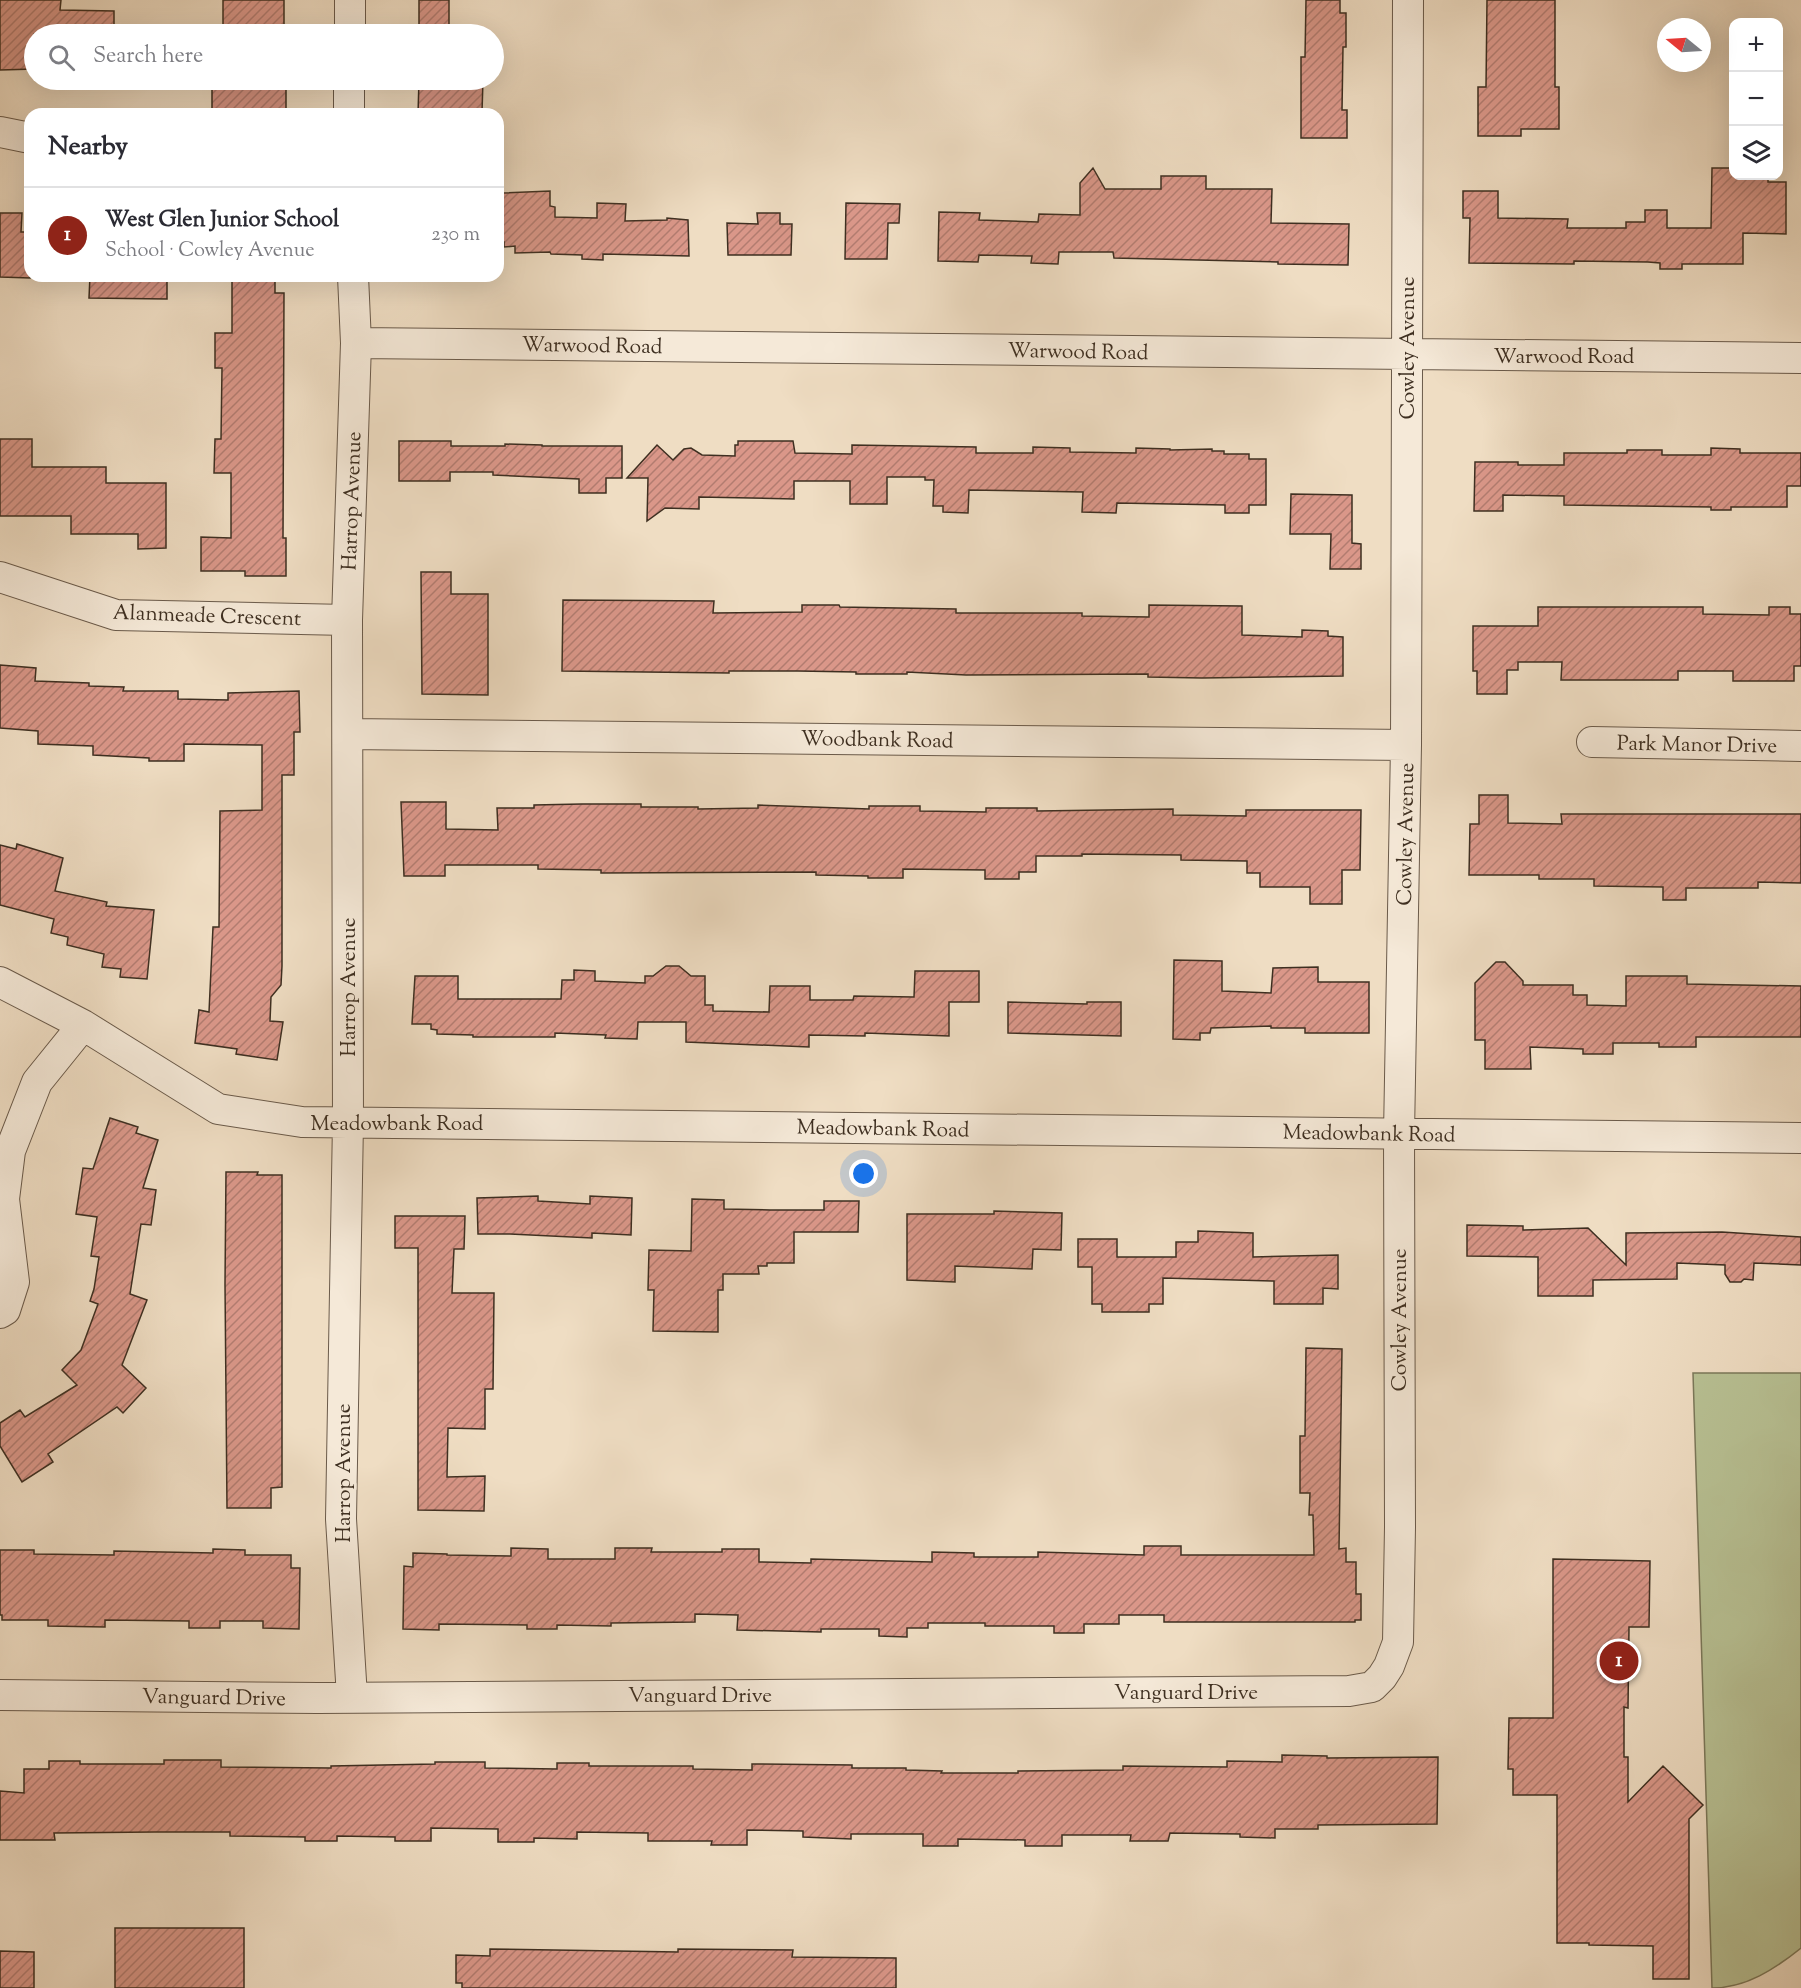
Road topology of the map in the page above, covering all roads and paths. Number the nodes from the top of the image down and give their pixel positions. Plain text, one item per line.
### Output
1 (350, 0) edge
2 (1408, 0) edge
3 (350, 24) edge
4 (349, 90) edge
5 (349, 108) edge
6 (0, 132) edge
7 (24, 137) edge
8 (353, 282) edge
9 (356, 343) junction
10 (1408, 354) junction
11 (1801, 358) edge
12 (0, 577) edge
13 (347, 620) junction
14 (348, 734) junction
15 (1592, 742) dead end
16 (1406, 745) junction
17 (1801, 746) edge
18 (0, 982) edge
19 (83, 1025) junction
20 (348, 1122) junction
21 (1399, 1134) junction
22 (1801, 1138) edge
23 (0, 1313) edge
24 (1389, 1666) joint
25 (0, 1695) edge
26 (351, 1697) junction

1 - 3 street
2 - 10 street, Cowley Avenue
4 - 5 street
6 - 7 street
8 - 9 street, Harrop Avenue
9 - 10 street, Warwood Road
9 - 13 street, Harrop Avenue
10 - 11 street, Warwood Road
10 - 16 street, Cowley Avenue
12 - 13 street, Alanmeade Crescent
13 - 14 street, Harrop Avenue
14 - 16 street, Woodbank Road
14 - 20 street, Harrop Avenue
15 - 17 street, Park Manor Drive
16 - 21 street, Cowley Avenue
18 - 19 street, Meadowbank Road
19 - 20 street, Meadowbank Road
19 - 23 street
20 - 21 street, Meadowbank Road
20 - 26 street, Harrop Avenue
21 - 22 street, Meadowbank Road
21 - 24 street, Cowley Avenue
24 - 26 street, Vanguard Drive
25 - 26 street, Vanguard Drive

